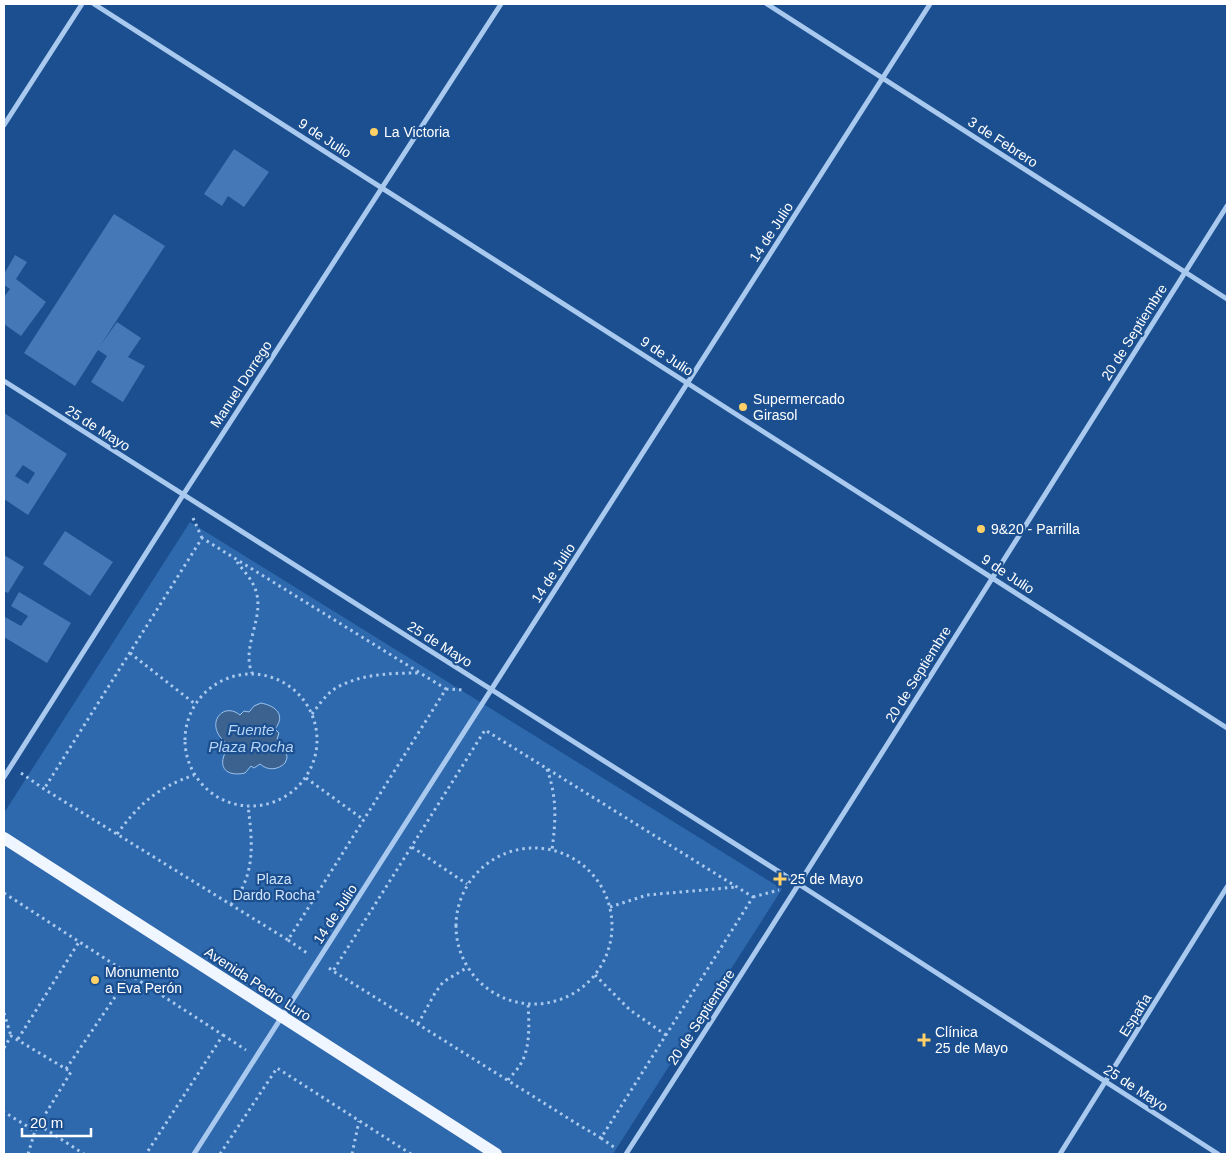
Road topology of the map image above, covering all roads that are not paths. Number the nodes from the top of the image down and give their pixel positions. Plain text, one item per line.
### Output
1 (82, 4) edge
2 (94, 4) edge
3 (501, 4) edge
4 (767, 4) edge
5 (930, 4) edge
6 (883, 78) junction
7 (4, 126) edge
8 (382, 188) junction
9 (1227, 206) edge
10 (1185, 272) junction
11 (1227, 299) edge
12 (4, 381) edge
13 (688, 383) junction
14 (183, 495) junction
15 (992, 577) junction
16 (491, 690) junction
17 (1227, 728) edge
18 (4, 777) edge
19 (4, 838) edge
20 (800, 885) junction
21 (1227, 887) edge
22 (282, 1017) junction
23 (1106, 1082) junction
24 (194, 1154) edge
25 (496, 1154) edge
26 (626, 1154) edge
27 (1060, 1154) edge
28 (1218, 1154) edge

1 - 7 street
2 - 8 street, 9 de Julio
3 - 8 street, Manuel Dorrego
4 - 6 street, 3 de Febrero
5 - 6 street, 14 de Julio
6 - 10 street, 3 de Febrero
6 - 13 street, 14 de Julio
8 - 13 street, 9 de Julio
8 - 14 street, Manuel Dorrego
9 - 10 street, 20 de Septiembre
10 - 11 street, 3 de Febrero
10 - 15 street, 20 de Septiembre
12 - 14 street, 25 de Mayo
13 - 15 street, 9 de Julio
13 - 16 street, 14 de Julio
14 - 16 street, 25 de Mayo
14 - 18 street, Manuel Dorrego
15 - 17 street, 9 de Julio
15 - 20 street, 20 de Septiembre
16 - 20 street, 25 de Mayo
16 - 22 street, 14 de Julio
19 - 22 main road, Avenida Pedro Luro
20 - 23 street, 25 de Mayo
20 - 26 street, 20 de Septiembre
21 - 23 street, España
22 - 24 street, 14 de Julio
22 - 25 main road, Avenida Pedro Luro
23 - 27 street, España
23 - 28 street, 25 de Mayo

